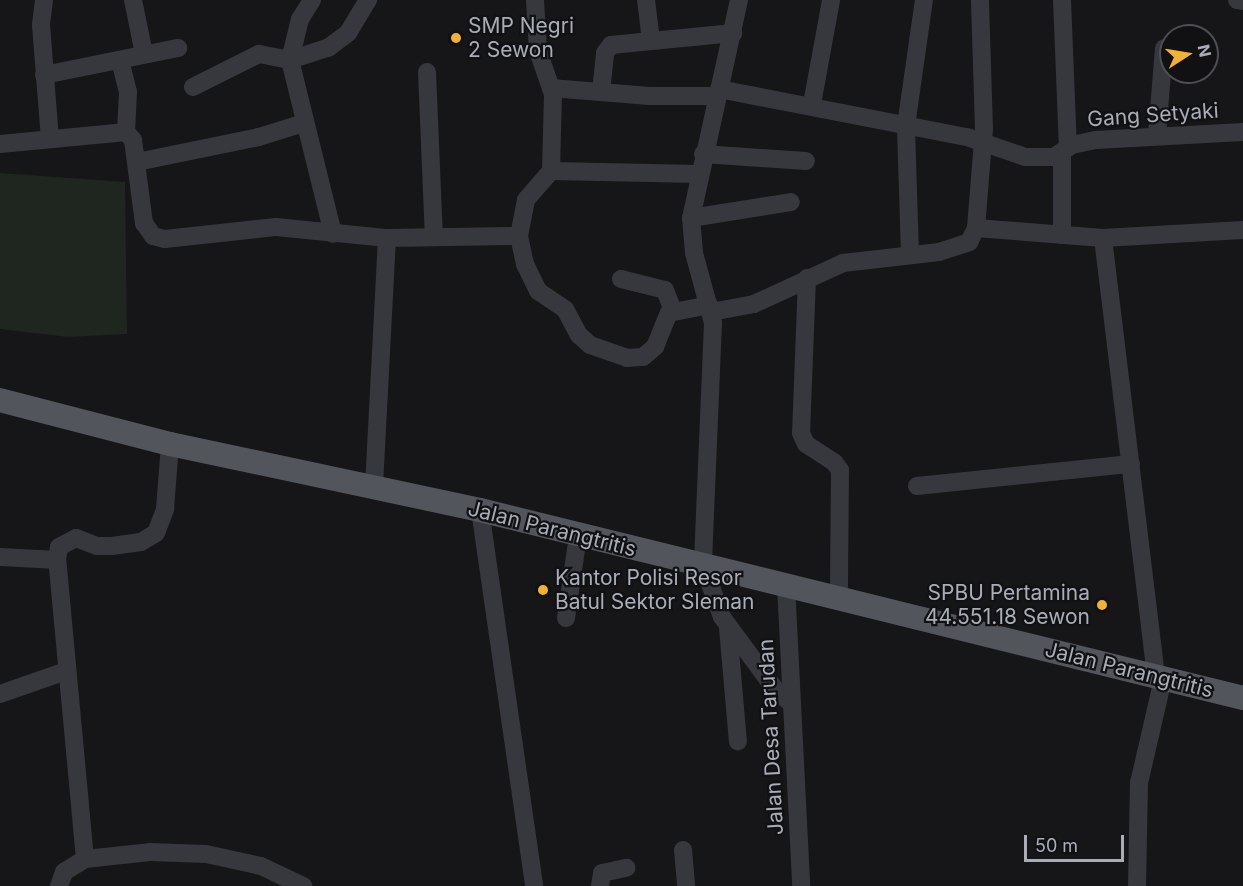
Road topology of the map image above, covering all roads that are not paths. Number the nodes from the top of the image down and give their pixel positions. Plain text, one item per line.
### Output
1 (44, 0) edge
2 (133, 0) edge
3 (312, 0) edge
4 (368, 0) edge
5 (539, 0) edge
6 (646, 0) edge
7 (739, 0) edge
8 (831, 0) edge
9 (924, 0) edge
10 (980, 0) edge
11 (1062, 0) edge
12 (1237, 0) edge
13 (1243, 1) edge
14 (733, 33) junction
15 (651, 40) junction
16 (178, 48) dead end
17 (144, 54) junction
18 (120, 60) junction
19 (290, 60) junction
20 (427, 72) dead end
21 (44, 75) junction
22 (1161, 84) edge
23 (193, 87) dead end
24 (551, 88) junction
25 (601, 92) junction
26 (718, 92) junction
27 (812, 104) junction
28 (304, 123) junction
29 (906, 126) junction
30 (126, 132) junction
31 (1243, 132) edge
32 (1157, 135) junction
33 (50, 139) junction
34 (981, 141) junction
35 (0, 144) edge
36 (1065, 151) junction
37 (703, 154) junction
38 (806, 161) dead end
39 (137, 162) junction
40 (551, 171) junction
41 (699, 174) junction
42 (791, 202) dead end
43 (691, 218) junction
44 (976, 228) junction
45 (1243, 230) edge
46 (333, 234) junction
47 (1062, 235) junction
48 (434, 236) junction
49 (519, 236) junction
50 (387, 238) junction
51 (1103, 238) junction
52 (910, 255) junction
53 (807, 278) junction
54 (621, 279) dead end
55 (710, 308) junction
56 (673, 311) junction
57 (0, 400) edge
58 (170, 444) junction
59 (1131, 464) junction
60 (374, 486) junction
61 (916, 486) dead end
62 (480, 510) junction
63 (578, 536) junction
64 (0, 557) edge
65 (57, 560) junction
66 (704, 565) junction
67 (786, 585) junction
68 (839, 597) junction
69 (566, 618) dead end
70 (728, 627) junction
71 (66, 671) junction
72 (1160, 679) junction
73 (0, 694) edge
74 (1243, 698) edge
75 (791, 703) junction
76 (738, 742) dead end
77 (683, 850) dead end
78 (85, 859) junction
79 (626, 868) dead end
80 (58, 886) edge
81 (303, 886) edge
82 (534, 886) edge
83 (600, 886) edge
84 (686, 886) edge
85 (801, 886) edge
86 (1137, 886) edge

1 - 21 street
2 - 17 street
3 - 19 street
4 - 19 street
5 - 24 street
6 - 15 street
7 - 14 street
8 - 27 street
9 - 29 street
10 - 34 street
11 - 36 street
12 - 13 street
14 - 15 street
14 - 26 street
15 - 25 street
16 - 17 street
17 - 18 street
18 - 21 street
18 - 30 street
19 - 23 street
19 - 28 street
20 - 48 street
21 - 33 street
22 - 32 street
24 - 25 street, Gang Setyaki
24 - 40 street
25 - 26 street, Gang Setyaki
26 - 27 street, Gang Setyaki
26 - 37 street
27 - 29 street, Gang Setyaki
28 - 39 street
28 - 46 street
29 - 34 street, Gang Setyaki
29 - 52 street
30 - 33 street
30 - 39 street
31 - 32 street, Gang Setyaki
32 - 36 street, Gang Setyaki
33 - 35 street
34 - 36 street, Gang Setyaki
34 - 44 street
36 - 47 street
37 - 38 street
37 - 41 street
39 - 46 street
40 - 41 street
40 - 49 street
41 - 43 street
42 - 43 street
43 - 55 street
44 - 47 street
44 - 52 street
45 - 51 street
46 - 50 street
47 - 51 street
48 - 49 street
48 - 50 street
49 - 56 street
50 - 60 street
51 - 59 street
52 - 53 street
53 - 55 street
53 - 68 street
54 - 56 street
55 - 56 street
55 - 66 street
57 - 58 main road, Jalan Parangtritis
58 - 60 main road, Jalan Parangtritis
58 - 65 street
59 - 61 street
59 - 72 street
60 - 62 main road, Jalan Parangtritis
62 - 63 main road, Jalan Parangtritis
62 - 82 street
63 - 66 main road, Jalan Parangtritis
63 - 69 street
64 - 65 street
65 - 71 street
66 - 67 main road, Jalan Parangtritis
66 - 70 street
67 - 68 main road, Jalan Parangtritis
67 - 75 street, Jalan Desa Tarudan
68 - 72 main road, Jalan Parangtritis
70 - 75 street
70 - 76 street
71 - 73 street
71 - 78 street
72 - 74 main road, Jalan Parangtritis
72 - 86 street
75 - 85 street, Jalan Desa Tarudan
77 - 84 street
78 - 80 street
78 - 81 street
79 - 83 street

